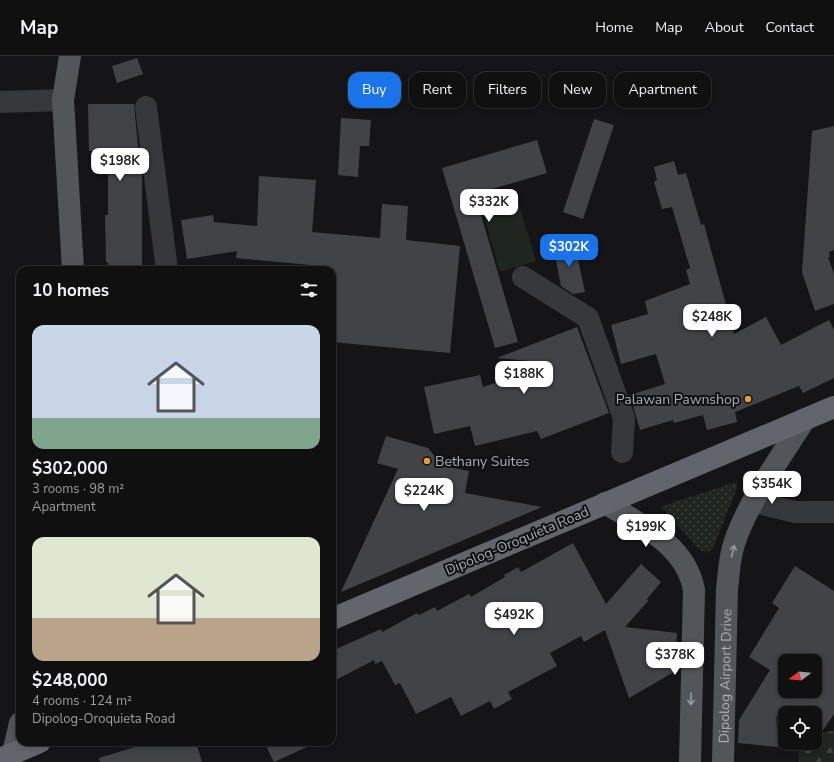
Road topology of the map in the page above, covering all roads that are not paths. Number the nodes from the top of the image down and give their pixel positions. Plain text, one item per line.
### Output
1 (70, 56) edge
2 (63, 100) junction
3 (0, 102) edge
4 (146, 107) dead end
5 (73, 266) edge
6 (166, 266) edge
7 (523, 277) dead end
8 (834, 407) edge
9 (805, 419) junction
10 (622, 452) dead end
11 (754, 502) junction
12 (605, 503) junction
13 (834, 512) edge
14 (727, 589) junction
15 (694, 590) junction
16 (336, 617) edge
17 (16, 732) edge
18 (30, 746) edge
19 (6, 756) edge
20 (690, 762) edge
21 (723, 762) edge

1 - 2 main road
2 - 3 street
2 - 5 main road
4 - 6 street
7 - 10 street
8 - 9 highway, Dipolog-Oroquieta Road
9 - 11 main road, Dipolog Airport Drive
9 - 12 highway, Dipolog-Oroquieta Road
11 - 13 street
14 -> 11 main road, Dipolog Airport Drive
12 - 15 main road
12 - 16 highway, Dipolog-Oroquieta Road
14 - 15 main road
14 - 21 main road, Dipolog Airport Drive
15 -> 20 main road
17 - 19 main road
18 - 19 highway

